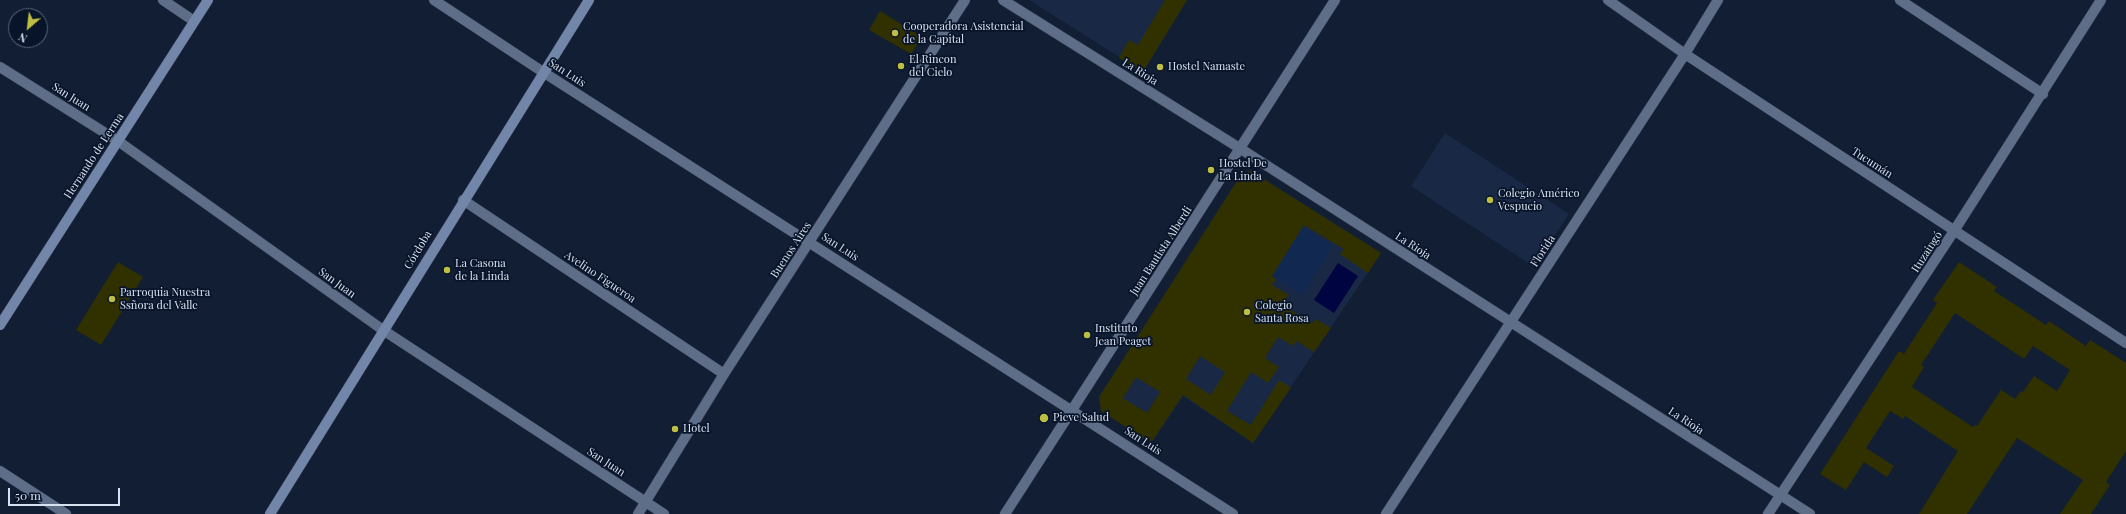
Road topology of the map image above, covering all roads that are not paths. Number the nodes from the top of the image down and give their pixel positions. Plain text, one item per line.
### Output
1 (163, 0) edge
2 (208, 0) edge
3 (434, 0) edge
4 (589, 0) edge
5 (965, 0) edge
6 (1002, 0) edge
7 (1335, 0) edge
8 (1608, 0) edge
9 (1718, 0) edge
10 (1900, 0) edge
11 (2101, 0) edge
12 (194, 21) junction
13 (1685, 54) junction
14 (0, 67) edge
15 (543, 72) junction
16 (2043, 94) junction
17 (118, 141) junction
18 (1241, 149) junction
19 (463, 200) junction
20 (1954, 232) junction
21 (811, 242) junction
22 (1511, 323) junction
23 (0, 325) edge
24 (383, 330) junction
25 (2126, 343) edge
26 (724, 374) junction
27 (1072, 410) junction
28 (0, 471) edge
29 (1781, 496) junction
30 (645, 502) junction
31 (66, 514) edge
32 (270, 514) edge
33 (638, 514) edge
34 (664, 514) edge
35 (1005, 514) edge
36 (1233, 514) edge
37 (1386, 514) edge
38 (1768, 514) edge
39 (1810, 514) edge

1 - 12 street
2 - 12 main road, Hernando de Lerma
3 - 15 street, San Luis
4 - 15 main road, Córdoba
5 - 21 street, Buenos Aires
6 - 18 street, La Rioja
7 - 18 street, Juan Bautista Alberdi
8 - 13 street, Tucumán
9 - 13 street, Florida
10 - 16 street
11 - 16 street, Ituzaingó
12 - 17 main road, Hernando de Lerma
13 - 20 street, Tucumán
13 - 22 street, Florida
14 - 17 street, San Juan
15 - 19 main road, Córdoba
15 - 21 street, San Luis
16 - 20 street, Ituzaingó
17 - 23 main road, Hernando de Lerma
17 - 24 street, San Juan
18 - 22 street, La Rioja
18 - 27 street, Juan Bautista Alberdi
19 - 24 main road, Córdoba
19 - 26 street, Avelino Figueroa
20 - 25 street, Tucumán
20 - 29 street, Ituzaingó
21 - 26 street, Buenos Aires
21 - 27 street, San Luis
22 - 29 street, La Rioja
22 - 37 street, Florida
24 - 30 street, San Juan
24 - 32 main road, Córdoba
26 - 30 street, Buenos Aires
27 - 35 street, Juan Bautista Alberdi
27 - 36 street, San Luis
28 - 31 street
29 - 38 street, Ituzaingó
29 - 39 street, La Rioja
30 - 33 street, Buenos Aires
30 - 34 street, San Juan

